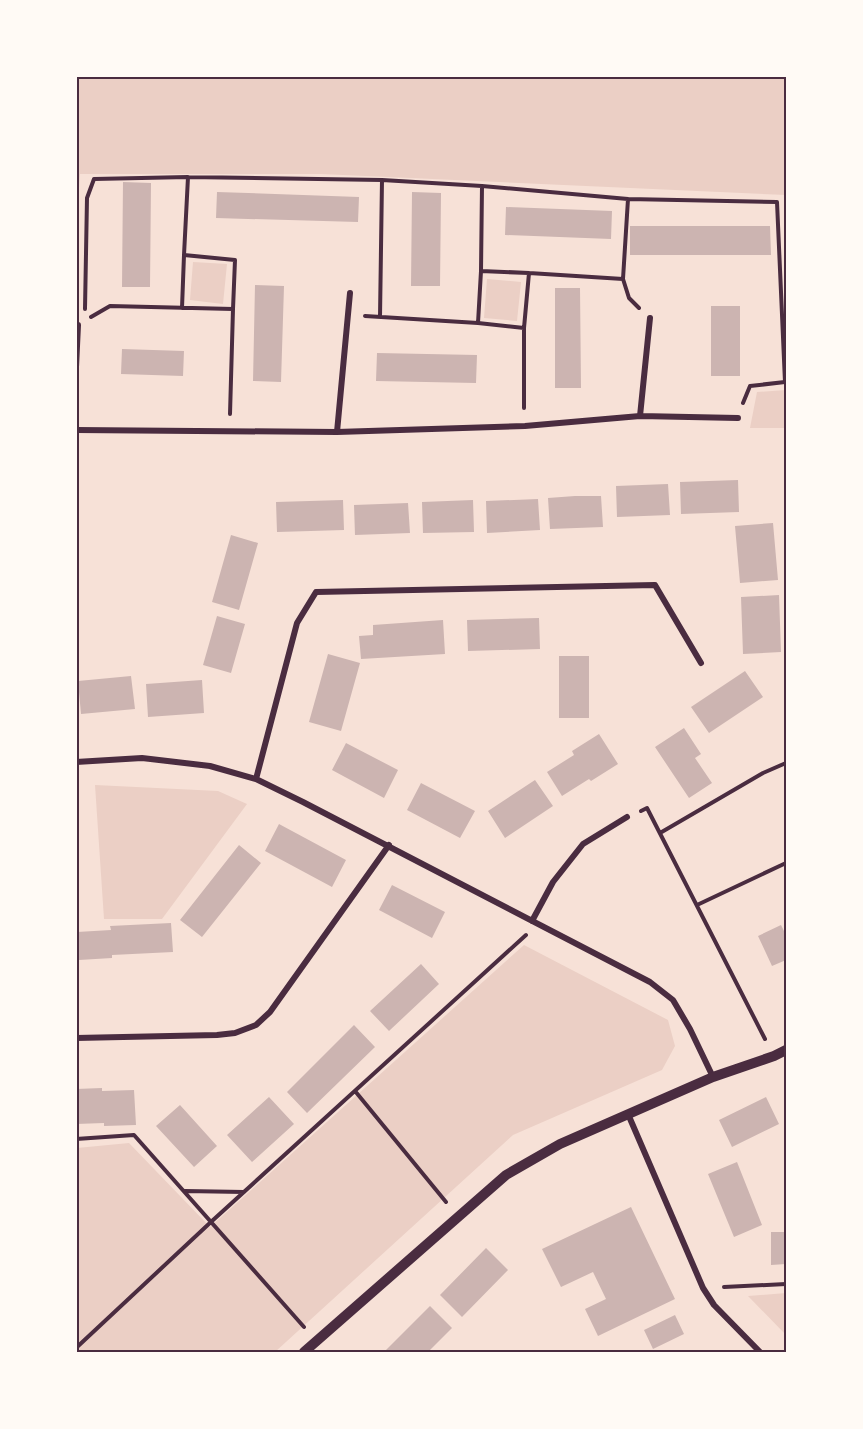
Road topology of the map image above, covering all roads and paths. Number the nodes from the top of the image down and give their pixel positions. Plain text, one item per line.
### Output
1 (188, 177) junction
2 (382, 180) junction
3 (482, 186) junction
4 (628, 199) junction
5 (184, 255) junction
6 (481, 271) junction
7 (530, 273) junction
8 (623, 279) junction
9 (350, 293) dead end
10 (182, 308) junction
11 (233, 309) junction
12 (348, 316) junction
13 (380, 317) junction
14 (650, 318) joint
15 (84, 321) junction
16 (478, 323) junction
17 (77, 325) edge
18 (524, 328) junction
19 (76, 367) edge
20 (786, 368) edge
21 (640, 416) junction
22 (738, 418) joint
23 (525, 426) junction
24 (76, 430) edge
25 (230, 431) junction
26 (337, 432) junction
27 (701, 663) dead end
28 (76, 762) edge
29 (786, 763) edge
30 (256, 779) junction
31 (627, 817) joint
32 (660, 833) junction
33 (388, 845) junction
34 (786, 863) edge
35 (697, 905) junction
36 (532, 921) junction
37 (76, 1038) edge
38 (786, 1050) edge
39 (774, 1056) junction
40 (713, 1077) junction
41 (355, 1092) junction
42 (628, 1114) junction
43 (76, 1139) edge
44 (184, 1191) junction
45 (244, 1192) junction
46 (458, 1216) junction
47 (212, 1221) junction
48 (786, 1284) edge
49 (703, 1288) junction
50 (317, 1341) junction
51 (76, 1348) edge
52 (304, 1353) edge
53 (760, 1353) edge

1 - 2 path
1 - 5 path
1 - 15 path
2 - 3 path
2 - 13 path
3 - 4 path
3 - 6 path
4 - 8 path
4 - 20 path
5 - 10 path
5 - 11 path
6 - 7 path
6 - 16 path
7 - 8 path
7 - 18 path
8 - 14 path
9 - 12 street
10 - 11 path
10 - 15 path
11 - 25 path
12 - 13 path
12 - 26 street
13 - 16 path
14 - 21 street
15 - 17 path
16 - 18 path
17 - 19 street
18 - 23 path
20 - 22 path
21 - 22 street
21 - 23 street
23 - 26 street
24 - 25 street
25 - 26 street
27 - 30 street
28 - 30 street
29 - 32 path
30 - 33 street
31 - 32 path
31 - 36 street
32 - 35 path
33 - 36 street
33 - 37 street
34 - 35 path
35 - 39 path
36 - 40 street
36 - 41 path
38 - 39 street
39 - 40 street
40 - 42 street
41 - 45 path
41 - 46 path
42 - 46 street
42 - 49 street
43 - 44 path
44 - 45 path
44 - 47 path
45 - 47 path
46 - 50 street
47 - 50 path
47 - 51 path
48 - 49 path
49 - 53 street
50 - 52 street

